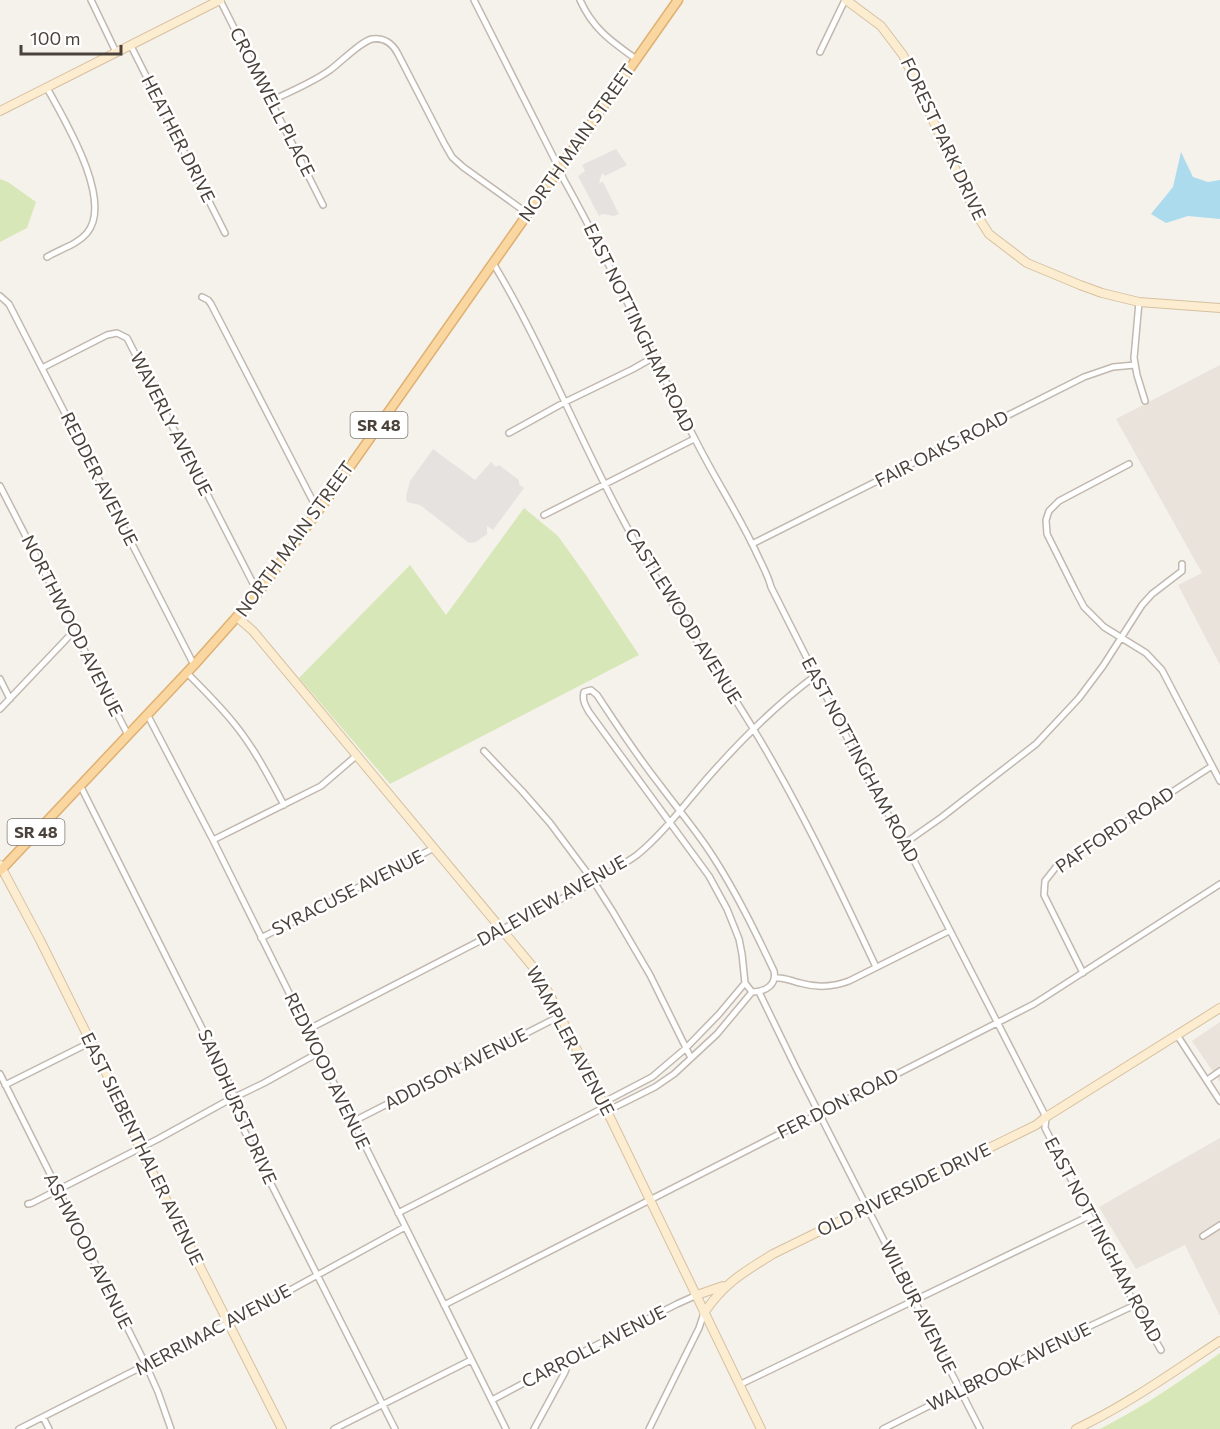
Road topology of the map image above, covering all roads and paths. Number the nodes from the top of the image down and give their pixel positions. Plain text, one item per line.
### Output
1 (91, 0) edge
2 (220, 0) edge
3 (474, 0) edge
4 (580, 0) edge
5 (678, 0) edge
6 (845, 0) edge
7 (131, 46) junction
8 (117, 52) junction
9 (820, 52) dead end
10 (636, 59) junction
11 (47, 88) junction
12 (271, 101) junction
13 (0, 111) edge
14 (559, 168) junction
15 (323, 205) dead end
16 (527, 213) junction
17 (225, 233) dead end
18 (47, 257) dead end
19 (493, 263) junction
20 (0, 296) edge
21 (202, 297) dead end
22 (1139, 302) junction
23 (1220, 308) edge
24 (654, 357) junction
25 (1135, 364) junction
26 (42, 368) junction
27 (1145, 401) dead end
28 (565, 402) junction
29 (509, 433) dead end
30 (694, 439) junction
31 (1129, 464) dead end
32 (604, 485) junction
33 (0, 486) edge
34 (318, 511) junction
35 (544, 515) dead end
36 (752, 544) junction
37 (1182, 564) dead end
38 (258, 593) junction
39 (238, 618) junction
40 (74, 631) junction
41 (1121, 637) junction
42 (194, 665) junction
43 (187, 673) junction
44 (815, 676) junction
45 (0, 679) edge
46 (10, 699) junction
47 (0, 709) edge
48 (147, 714) junction
49 (754, 730) junction
50 (128, 735) junction
51 (484, 751) dead end
52 (356, 756) junction
53 (1212, 766) junction
54 (1220, 781) edge
55 (80, 785) junction
56 (284, 805) junction
57 (680, 810) junction
58 (670, 822) junction
59 (213, 840) junction
60 (905, 843) junction
61 (434, 848) junction
62 (1, 868) edge
63 (594, 882) junction
64 (1220, 884) edge
65 (502, 930) junction
66 (949, 931) junction
67 (261, 938) junction
68 (876, 967) junction
69 (1083, 974) junction
70 (776, 978) junction
71 (745, 983) junction
72 (755, 992) junction
73 (1220, 1008) edge
74 (560, 1016) junction
75 (998, 1023) junction
76 (307, 1030) junction
77 (1177, 1035) junction
78 (91, 1042) junction
79 (685, 1049) junction
80 (318, 1053) junction
81 (691, 1058) junction
82 (1220, 1071) edge
83 (0, 1074) edge
84 (1206, 1080) junction
85 (5, 1085) junction
86 (235, 1098) junction
87 (1220, 1101) edge
88 (605, 1107) junction
89 (819, 1114) junction
90 (1046, 1117) junction
91 (352, 1122) junction
92 (141, 1148) junction
93 (58, 1190) junction
94 (650, 1200) junction
95 (28, 1204) dead end
96 (868, 1208) junction
97 (398, 1213) junction
98 (1089, 1215) junction
99 (1220, 1224) edge
100 (405, 1227) junction
101 (1203, 1236) dead end
102 (318, 1275) junction
103 (727, 1284) junction
104 (697, 1295) junction
105 (914, 1300) junction
106 (444, 1305) junction
107 (1135, 1305) junction
108 (704, 1312) junction
109 (229, 1323) junction
110 (1220, 1341) edge
111 (1161, 1350) dead end
112 (571, 1358) junction
113 (471, 1360) junction
114 (146, 1365) junction
115 (739, 1385) junction
116 (960, 1391) junction
117 (492, 1400) junction
118 (383, 1405) junction
119 (43, 1417) junction
120 (19, 1429) edge
121 (49, 1429) edge
122 (171, 1429) edge
123 (282, 1429) edge
124 (334, 1429) edge
125 (394, 1429) edge
126 (506, 1429) edge
127 (534, 1429) edge
128 (649, 1429) edge
129 (760, 1429) edge
130 (883, 1429) edge
131 (980, 1429) edge
132 (1076, 1429) edge

1 - 8 street
2 - 7 street
2 - 12 street, CROMWELL PLACE
3 - 14 street, EAST NOTTINGHAM ROAD
4 - 10 street
5 - 10 main road, NORTH MAIN STREET / SR 48
6 - 9 street
6 - 22 street, FOREST PARK DRIVE
7 - 8 street
7 - 17 street, HEATHER DRIVE
8 - 11 street
10 - 14 main road, NORTH MAIN STREET / SR 48
11 - 13 street
11 - 18 street
12 - 15 street, CROMWELL PLACE
12 - 16 street
14 - 16 main road, NORTH MAIN STREET / SR 48
14 - 24 street, EAST NOTTINGHAM ROAD
16 - 19 main road, NORTH MAIN STREET / SR 48
19 - 28 street, CASTLEWOOD AVENUE
19 - 34 main road, NORTH MAIN STREET / SR 48
20 - 26 street, REDDER AVENUE
21 - 34 street
22 - 23 street, FOREST PARK DRIVE
22 - 25 street
24 - 28 street
24 - 30 street, EAST NOTTINGHAM ROAD
25 - 27 street
25 - 36 street, FAIR OAKS ROAD
26 - 38 street, WAVERLY AVENUE
26 - 42 street, REDDER AVENUE
28 - 29 street
28 - 32 street, CASTLEWOOD AVENUE
30 - 32 street
30 - 36 street, EAST NOTTINGHAM ROAD
31 - 41 street
32 - 35 street
32 - 49 street, CASTLEWOOD AVENUE
33 - 40 street, NORTHWOOD AVENUE
34 - 38 main road, NORTH MAIN STREET / SR 48
36 - 44 street, EAST NOTTINGHAM ROAD
37 - 41 street
38 - 39 main road, NORTH MAIN STREET / SR 48
39 - 42 main road, NORTH MAIN STREET / SR 48
39 - 52 street, WAMPLER AVENUE
40 - 46 street
40 - 50 street, NORTHWOOD AVENUE
41 - 53 street
41 - 60 street
42 - 43 main road, NORTH MAIN STREET / SR 48
43 - 48 main road, NORTH MAIN STREET / SR 48
43 - 56 street
44 - 49 street, DALEVIEW AVENUE
44 - 60 street, EAST NOTTINGHAM ROAD
45 - 46 street
46 - 47 street
48 - 50 main road, NORTH MAIN STREET / SR 48
48 - 59 street, REDWOOD AVENUE
49 - 57 street, DALEVIEW AVENUE
49 - 68 street, CASTLEWOOD AVENUE
50 - 55 main road, NORTH MAIN STREET / SR 48
51 - 63 street
52 - 56 street
52 - 61 street, WAMPLER AVENUE
53 - 54 street
53 - 69 street, PAFFORD ROAD
55 - 62 main road, NORTH MAIN STREET / SR 48
55 - 86 street, SANDHURST DRIVE
56 - 59 street
57 - 58 street, DALEVIEW AVENUE
57 - 58 street
57 - 70 street
58 - 63 street, DALEVIEW AVENUE
58 - 71 street
59 - 67 street, REDWOOD AVENUE
60 - 66 street, EAST NOTTINGHAM ROAD
61 - 65 street, WAMPLER AVENUE
61 - 67 street, SYRACUSE AVENUE
62 - 78 street, EAST SIEBENTHALER AVENUE
63 - 65 street, DALEVIEW AVENUE
63 - 79 street
64 - 69 street, FER DON ROAD
65 - 74 street, WAMPLER AVENUE
65 - 76 street, DALEVIEW AVENUE
66 - 68 street
66 - 75 street, EAST NOTTINGHAM ROAD
67 - 76 street, REDWOOD AVENUE
68 - 70 street
69 - 75 street, FER DON ROAD
70 - 72 street
71 - 72 street, WILBUR AVENUE
71 - 79 street
72 - 81 street
72 - 89 street, WILBUR AVENUE
73 - 77 street, OLD RIVERSIDE DRIVE
74 - 88 street, WAMPLER AVENUE
74 - 91 street, ADDISON AVENUE
75 - 89 street, FER DON ROAD
75 - 90 street, EAST NOTTINGHAM ROAD
76 - 80 street, REDWOOD AVENUE
77 - 84 street
77 - 90 street, OLD RIVERSIDE DRIVE
78 - 85 street
78 - 92 street, EAST SIEBENTHALER AVENUE
79 - 81 street
79 - 88 street
80 - 86 street
80 - 91 street, REDWOOD AVENUE
81 - 88 street
82 - 84 street
83 - 85 street, ASHWOOD AVENUE
84 - 87 street
85 - 93 street, ASHWOOD AVENUE
86 - 92 street
86 - 102 street, SANDHURST DRIVE
88 - 94 street, WAMPLER AVENUE
88 - 97 street
89 - 94 street, FER DON ROAD
89 - 96 street, WILBUR AVENUE
90 - 96 street, OLD RIVERSIDE DRIVE
90 - 98 street, EAST NOTTINGHAM ROAD
91 - 97 street, REDWOOD AVENUE
92 - 93 street
92 - 109 street, EAST SIEBENTHALER AVENUE
93 - 95 street
93 - 114 street, ASHWOOD AVENUE
94 - 104 street, WAMPLER AVENUE
94 - 106 street, FER DON ROAD
96 - 103 street, OLD RIVERSIDE DRIVE
96 - 105 street, WILBUR AVENUE
97 - 100 street, REDWOOD AVENUE
98 - 105 street
98 - 107 street, EAST NOTTINGHAM ROAD
99 - 101 street
100 - 102 street, MERRIMAC AVENUE
100 - 106 street, REDWOOD AVENUE
102 - 109 street, MERRIMAC AVENUE
102 - 118 street, SANDHURST DRIVE
103 - 104 street
103 - 108 street, OLD RIVERSIDE DRIVE
104 - 108 street, WAMPLER AVENUE
104 - 112 street, CARROLL AVENUE
105 - 115 street
105 - 116 street, WILBUR AVENUE
106 - 113 street, REDWOOD AVENUE
107 - 111 street, EAST NOTTINGHAM ROAD
107 - 116 street, WALBROOK AVENUE
108 - 115 street, WAMPLER AVENUE
108 - 128 street, OLD RIVERSIDE DRIVE
109 - 114 street, MERRIMAC AVENUE
109 - 123 street, EAST SIEBENTHALER AVENUE
110 - 132 street
112 - 117 street, CARROLL AVENUE
112 - 127 street
113 - 117 street, REDWOOD AVENUE
113 - 118 street
114 - 119 street, MERRIMAC AVENUE
114 - 122 street, ASHWOOD AVENUE
115 - 129 street, WAMPLER AVENUE
116 - 130 street, WALBROOK AVENUE
116 - 131 street, WILBUR AVENUE
117 - 126 street, REDWOOD AVENUE
118 - 124 street
118 - 125 street, SANDHURST DRIVE
119 - 120 street, MERRIMAC AVENUE
119 - 121 street

